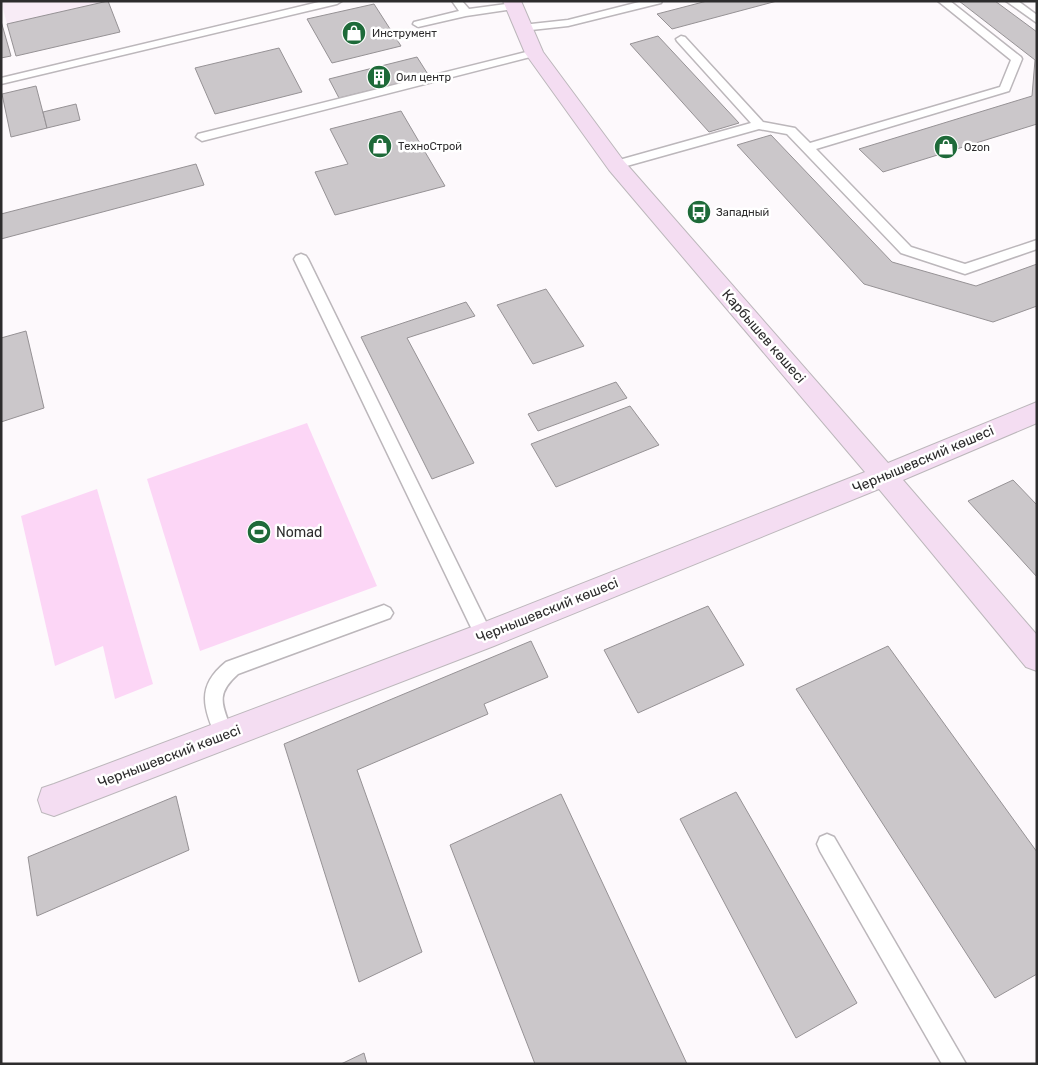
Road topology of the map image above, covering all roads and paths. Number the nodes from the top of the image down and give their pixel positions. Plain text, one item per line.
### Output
1 (337, 1) edge
2 (457, 1) edge
3 (943, 1) edge
4 (1011, 1) edge
5 (654, 2) edge
6 (516, 12) edge
7 (466, 13) junction
8 (1037, 20) edge
9 (418, 24) dead end
10 (681, 39) dead end
11 (534, 53) junction
12 (1, 81) edge
13 (759, 124) junction
14 (202, 137) dead end
15 (807, 148) junction
16 (616, 165) junction
17 (1037, 244) edge
18 (301, 259) dead end
19 (1037, 412) edge
20 (884, 476) junction
21 (384, 613) dead end
22 (484, 636) junction
23 (1037, 657) edge
24 (224, 734) junction
25 (54, 800) dead end
26 (828, 844) dead end
27 (955, 1064) edge

1 - 12 lane
2 - 7 lane
3 - 15 lane
4 - 8 lane
5 - 6 lane
6 - 7 lane
6 - 11 main road, Карбышев көшесі
7 - 9 lane
10 - 13 lane
11 - 14 lane
11 - 16 main road, Карбышев көшесі
13 - 15 lane
13 - 16 lane
15 - 17 lane
16 - 20 main road, Карбышев көшесі
18 - 22 lane
19 - 20 main road, Чернышевский көшесі
20 - 22 main road, Чернышевский көшесі
20 - 23 main road, Карбышев көшесі
21 - 24 lane
22 - 24 main road, Чернышевский көшесі
24 - 25 main road, Чернышевский көшесі
26 - 27 lane

